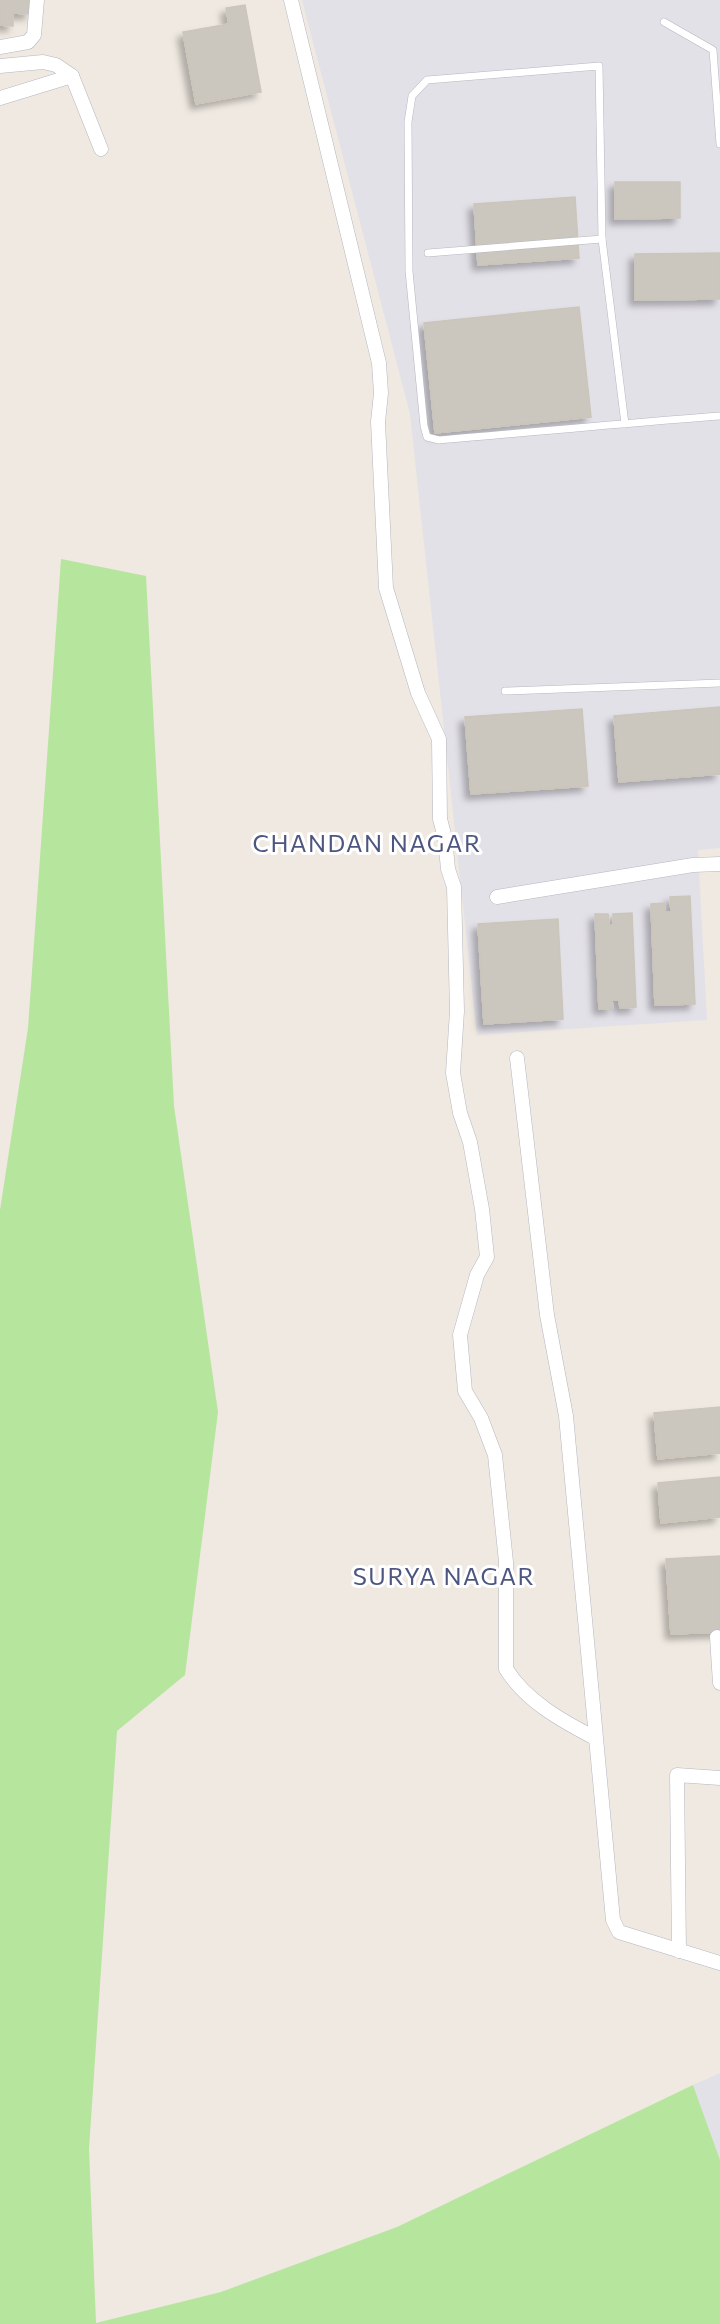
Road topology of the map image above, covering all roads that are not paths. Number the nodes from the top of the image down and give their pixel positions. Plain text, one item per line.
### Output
1 (37, 0) edge
2 (291, 0) edge
3 (664, 22) dead end
4 (0, 47) edge
5 (0, 66) edge
6 (72, 76) junction
7 (0, 98) edge
8 (720, 144) edge
9 (101, 149) dead end
10 (602, 239) junction
11 (428, 253) dead end
12 (720, 416) edge
13 (625, 424) junction
14 (720, 683) edge
15 (505, 691) dead end
16 (720, 864) edge
17 (497, 897) dead end
18 (517, 1058) dead end
19 (717, 1637) dead end
20 (720, 1683) edge
21 (595, 1738) junction
22 (720, 1778) edge
23 (679, 1951) junction
24 (720, 1963) edge

1 - 4 street
2 - 21 street
3 - 8 lane
5 - 6 street
6 - 7 street
6 - 9 street
10 - 11 lane
10 - 13 lane
10 - 13 lane
12 - 13 lane
14 - 15 lane
16 - 17 street
18 - 21 street
19 - 20 street
21 - 23 street
22 - 23 street
23 - 24 street

